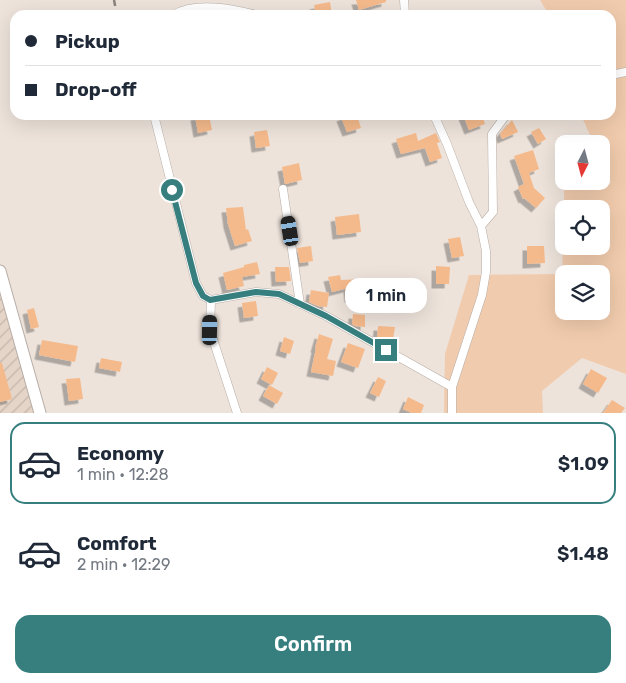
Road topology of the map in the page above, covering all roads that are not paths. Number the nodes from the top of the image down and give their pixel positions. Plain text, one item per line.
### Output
1 (180, 10) edge
2 (230, 10) edge
3 (155, 120) edge
4 (436, 120) edge
5 (502, 120) edge
6 (283, 189) dead end
7 (481, 226) junction
8 (0, 271) edge
9 (210, 300) junction
10 (300, 304) junction
11 (452, 387) junction
12 (40, 413) edge
13 (237, 413) edge
14 (452, 413) edge

1 - 2 street
3 - 9 street
4 - 7 street
5 - 7 street
6 - 10 street
7 - 11 street
8 - 12 main road
9 - 10 street
9 - 13 street
10 - 11 street
11 - 14 street

